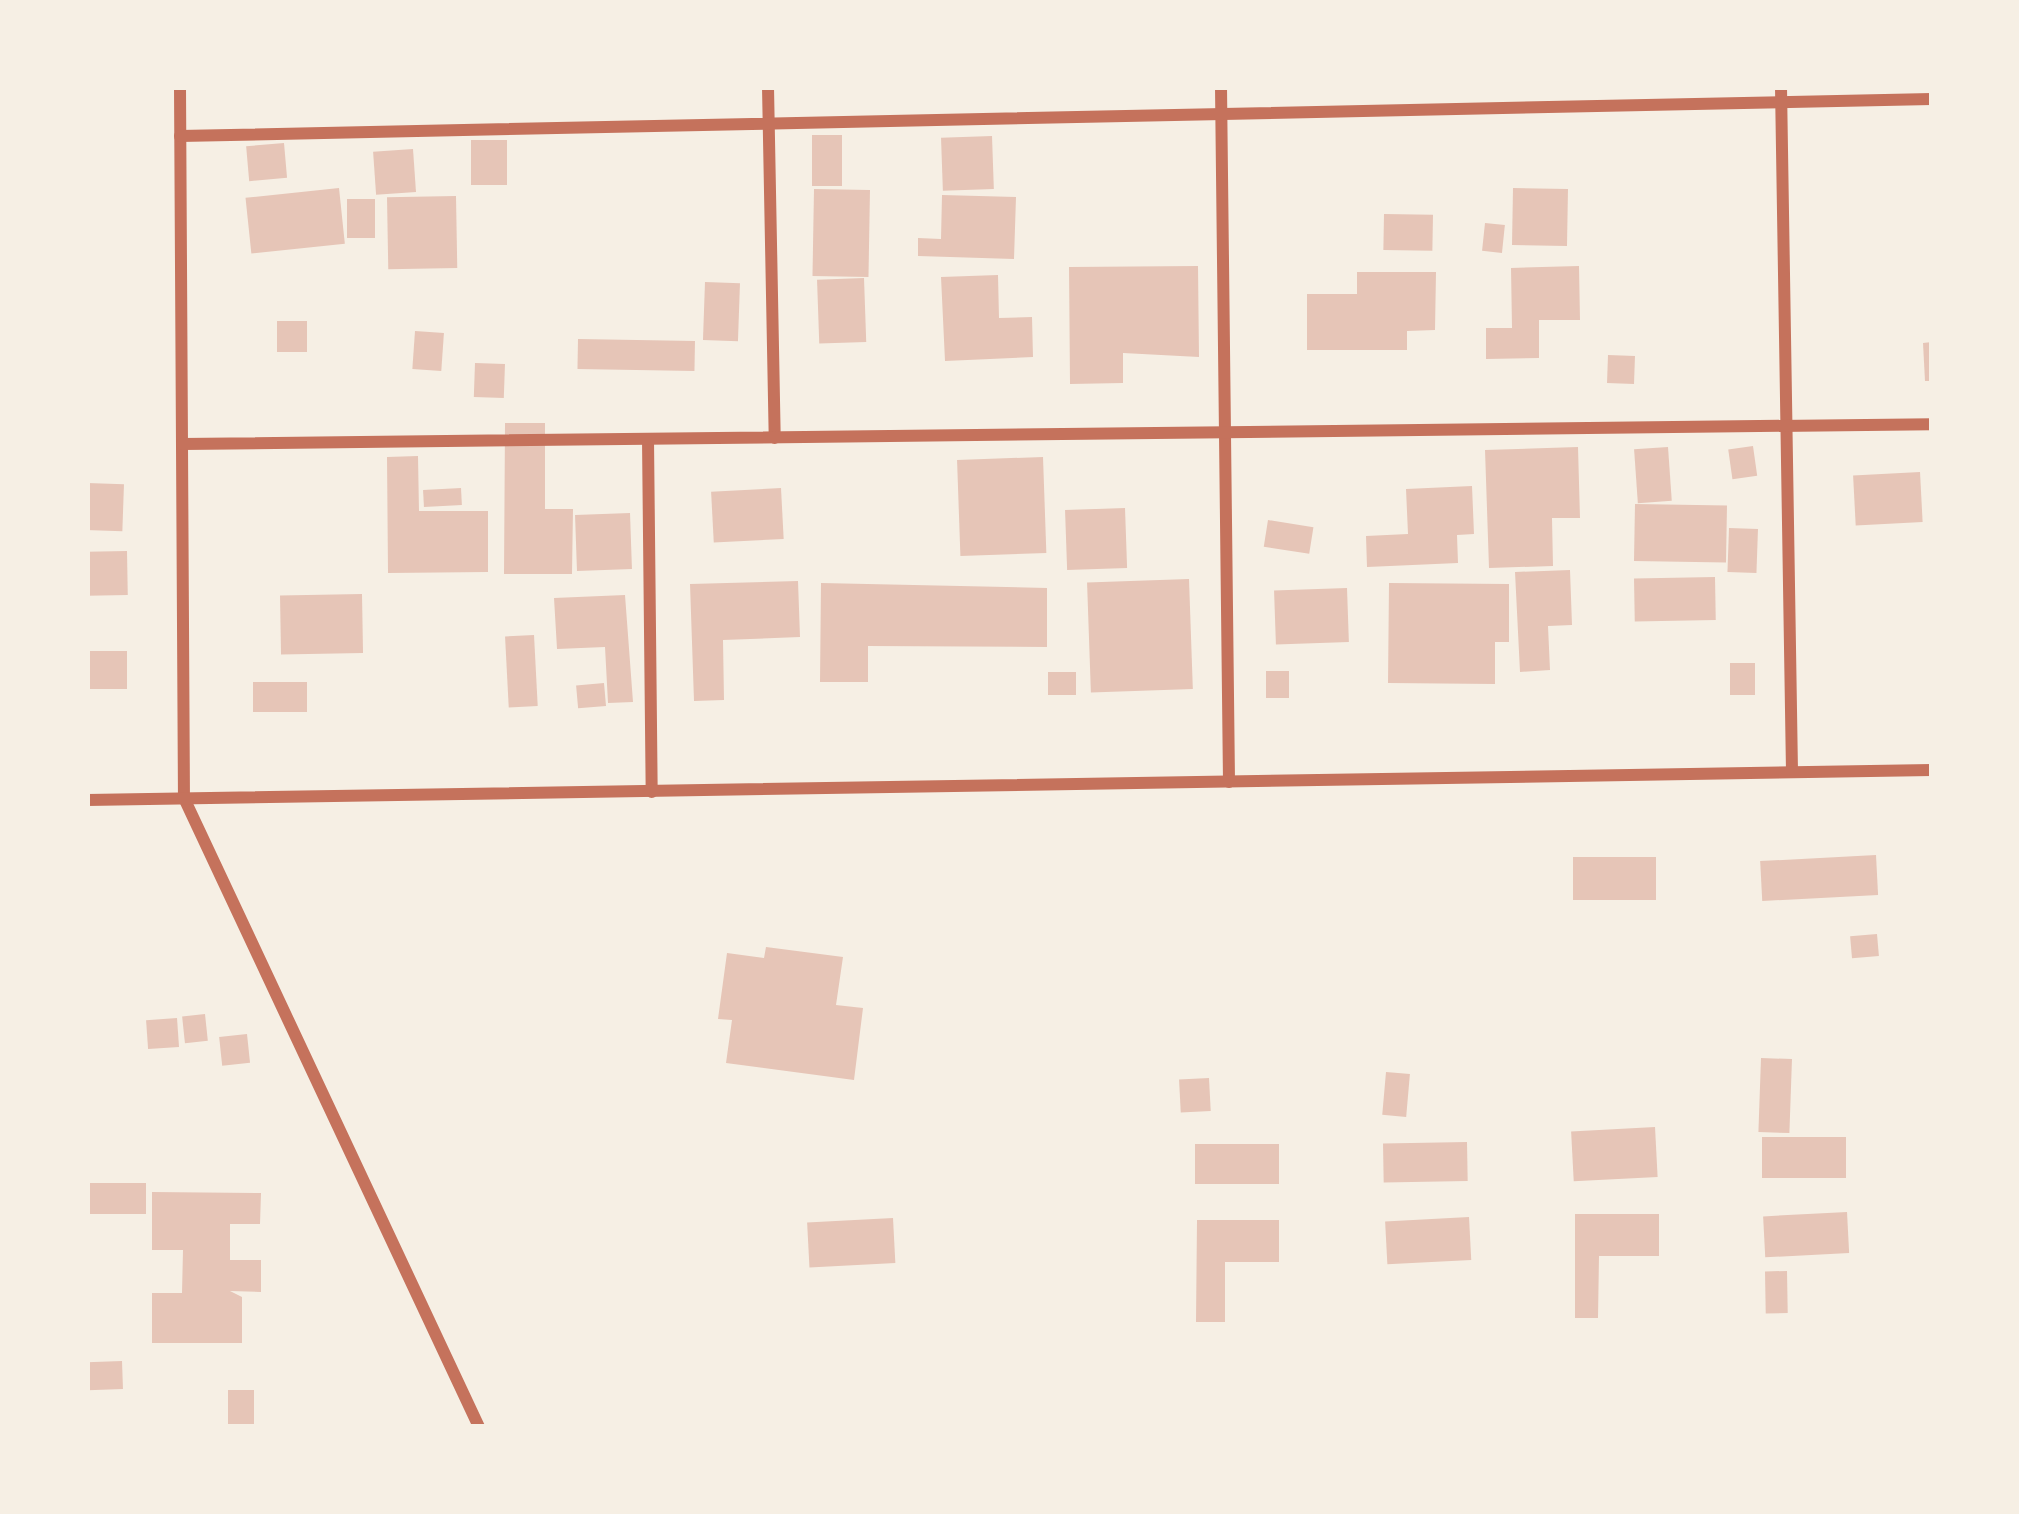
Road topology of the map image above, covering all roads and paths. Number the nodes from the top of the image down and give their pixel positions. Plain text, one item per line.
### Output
1 (180, 87) edge
2 (768, 87) edge
3 (1221, 87) edge
4 (1781, 87) edge
5 (1932, 99) edge
6 (1781, 102) junction
7 (1221, 114) junction
8 (769, 124) junction
9 (181, 136) junction
10 (1932, 424) edge
11 (1786, 425) junction
12 (1225, 432) junction
13 (775, 438) junction
14 (648, 439) junction
15 (182, 444) junction
16 (1932, 770) edge
17 (1792, 772) junction
18 (1229, 782) junction
19 (652, 791) junction
20 (184, 798) junction
21 (87, 800) edge
22 (478, 1427) edge

1 - 9 street
2 - 8 street
3 - 7 street
4 - 6 street
5 - 6 street
6 - 7 street
6 - 11 street
7 - 8 street
7 - 12 street
8 - 9 street
8 - 13 street
9 - 15 street
10 - 11 street
11 - 12 street
11 - 17 street
12 - 13 street
12 - 18 street
13 - 14 street
14 - 15 street
14 - 19 street
15 - 20 street
16 - 17 street
17 - 18 street
18 - 19 street
19 - 20 street
20 - 21 street
20 - 22 street

